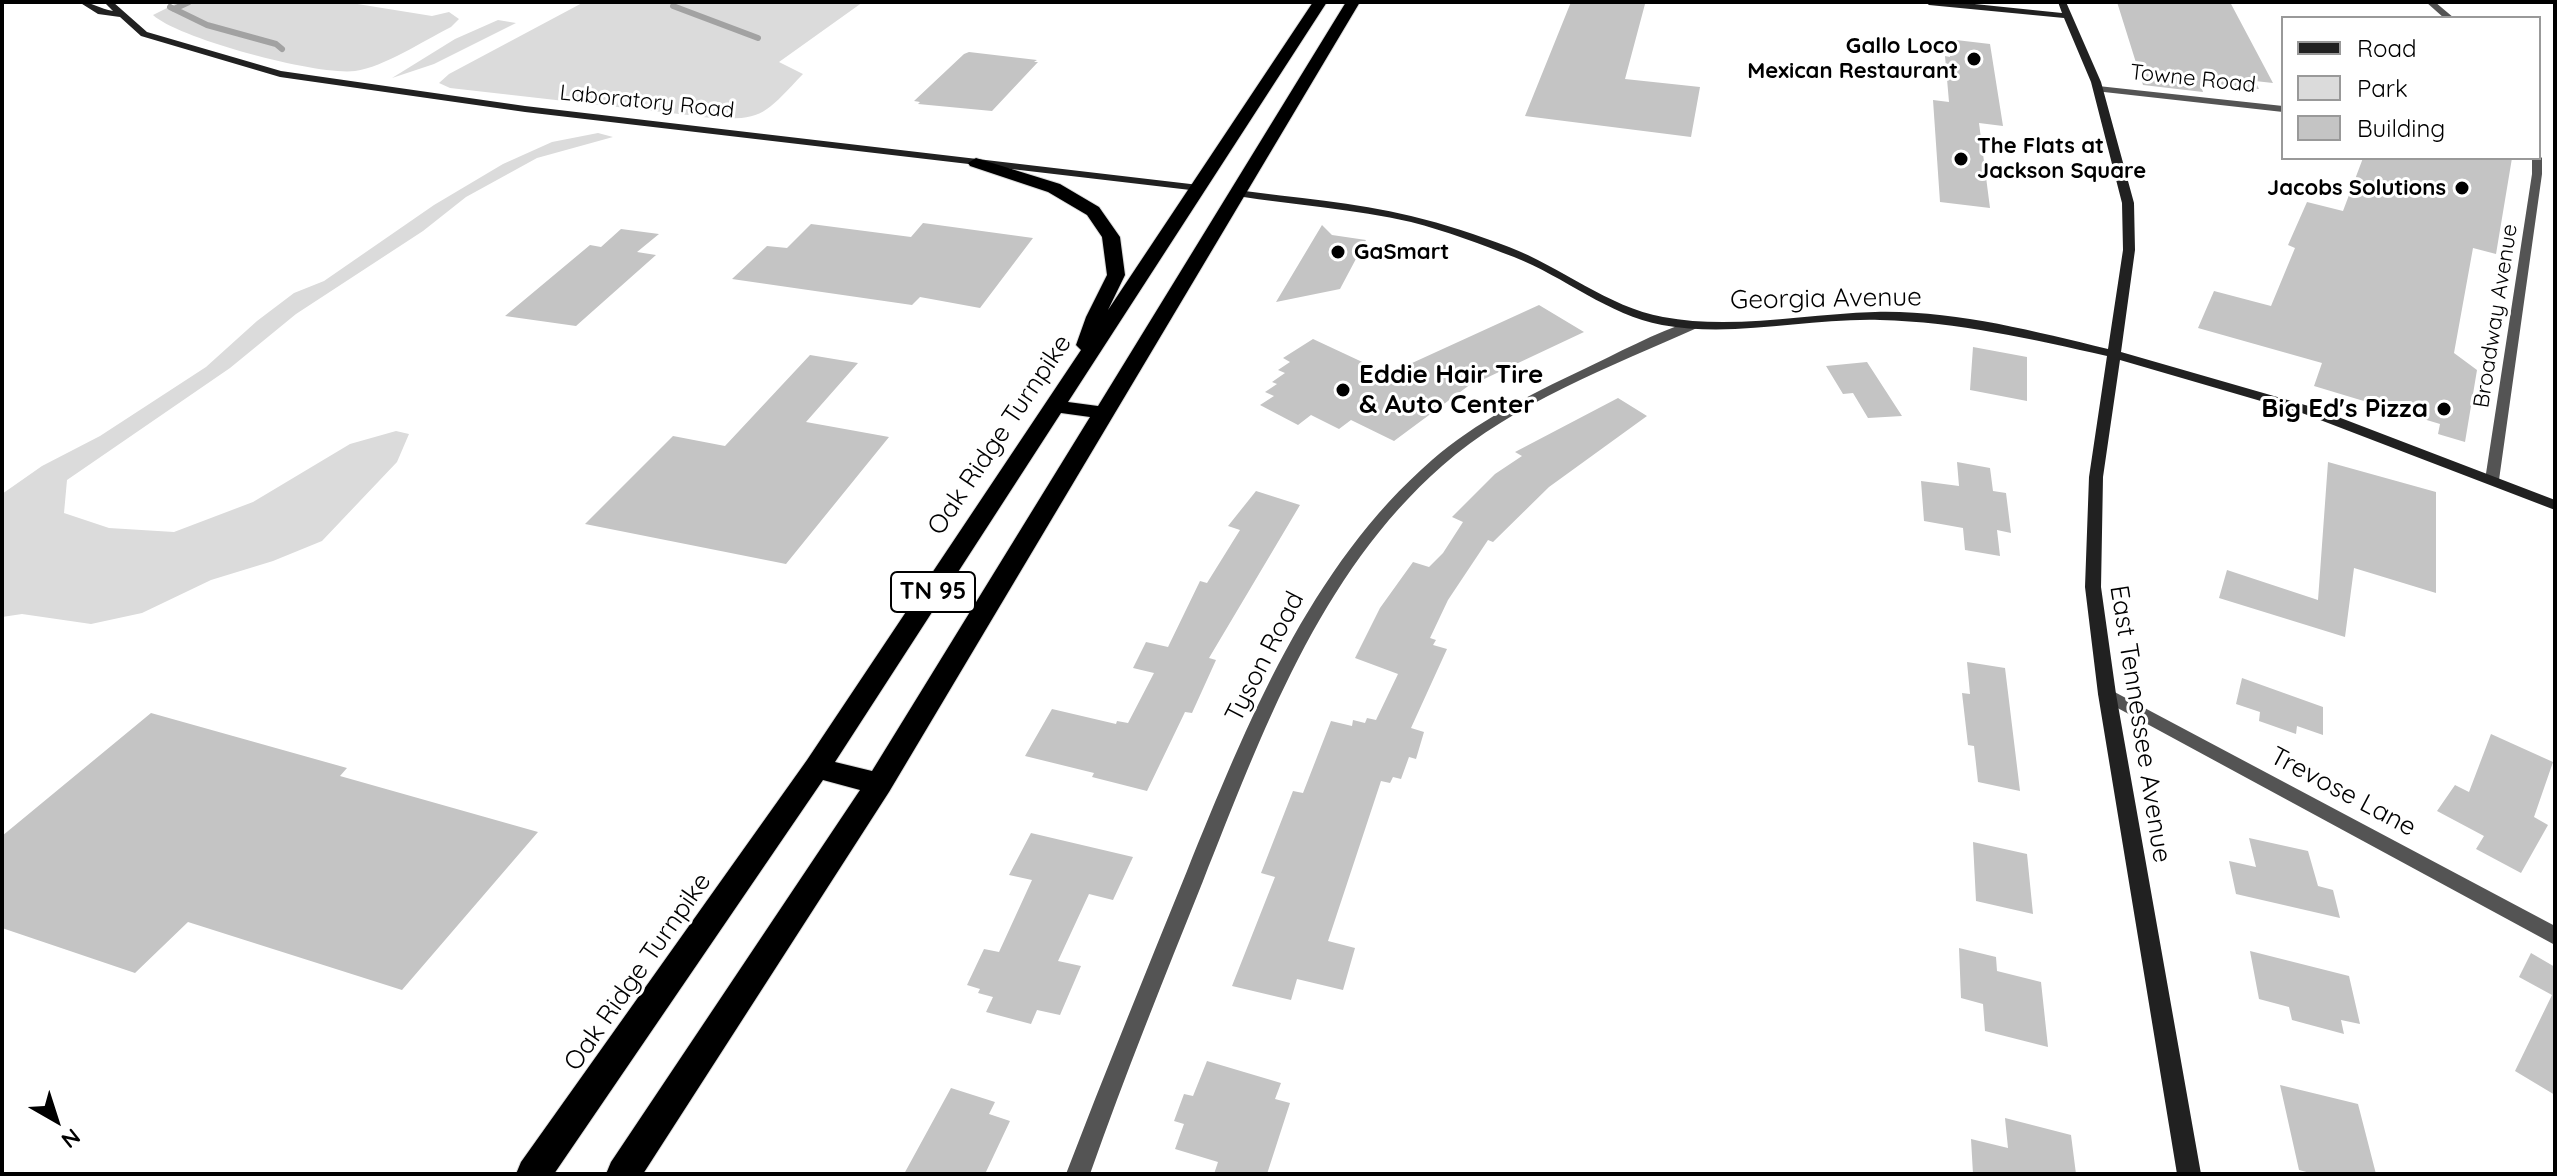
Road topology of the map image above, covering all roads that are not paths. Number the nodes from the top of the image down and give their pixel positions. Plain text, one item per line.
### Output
1 (83, 2) edge
2 (108, 2) edge
3 (1320, 2) edge
4 (1353, 2) edge
5 (1929, 2) edge
6 (2052, 2) edge
7 (2430, 2) edge
8 (1997, 5) edge
9 (2064, 7) edge
10 (119, 15) junction
11 (2448, 16) edge
12 (2098, 89) junction
13 (2281, 109) edge
14 (2537, 160) edge
15 (976, 163) junction
16 (1218, 190) junction
17 (1692, 325) junction
18 (2115, 354) junction
19 (1078, 374) junction
20 (1055, 406) junction
21 (1104, 413) junction
22 (2492, 480) junction
23 (2555, 505) edge
24 (2107, 694) junction
25 (817, 768) junction
26 (879, 784) junction
27 (2555, 936) edge
28 (533, 1174) edge
29 (623, 1174) edge
30 (1078, 1174) edge
31 (2189, 1174) edge

1 - 10 street
2 - 10 street, Laboratory Road
3 - 16 highway, Oak Ridge Turnpike / TN 95
4 - 16 highway, Oak Ridge Turnpike / TN 95
5 - 8 street
6 - 9 street
7 - 11 street
8 - 9 street
9 - 12 street, East Tennessee Avenue
10 - 15 street, Laboratory Road
12 - 13 street, Towne Road
12 - 18 street, East Tennessee Avenue
14 - 22 street, Broadway Avenue
15 - 16 street, Laboratory Road
15 - 19 highway
16 - 17 street, Georgia Avenue
16 - 19 highway, Oak Ridge Turnpike / TN 95
16 - 21 highway, Oak Ridge Turnpike / TN 95
17 - 18 street, Georgia Avenue
17 - 30 street, Tyson Road
18 - 22 street, Georgia Avenue
18 - 24 street, East Tennessee Avenue
19 - 20 highway, Oak Ridge Turnpike / TN 95
20 - 21 highway
20 - 25 highway, Oak Ridge Turnpike / TN 95
21 - 26 highway, Oak Ridge Turnpike / TN 95
22 - 23 street, Georgia Avenue
24 - 27 street, Trevose Lane
24 - 31 street, East Tennessee Avenue
25 - 26 highway
25 - 28 highway, Oak Ridge Turnpike / TN 95
26 - 29 highway, Oak Ridge Turnpike / TN 95

